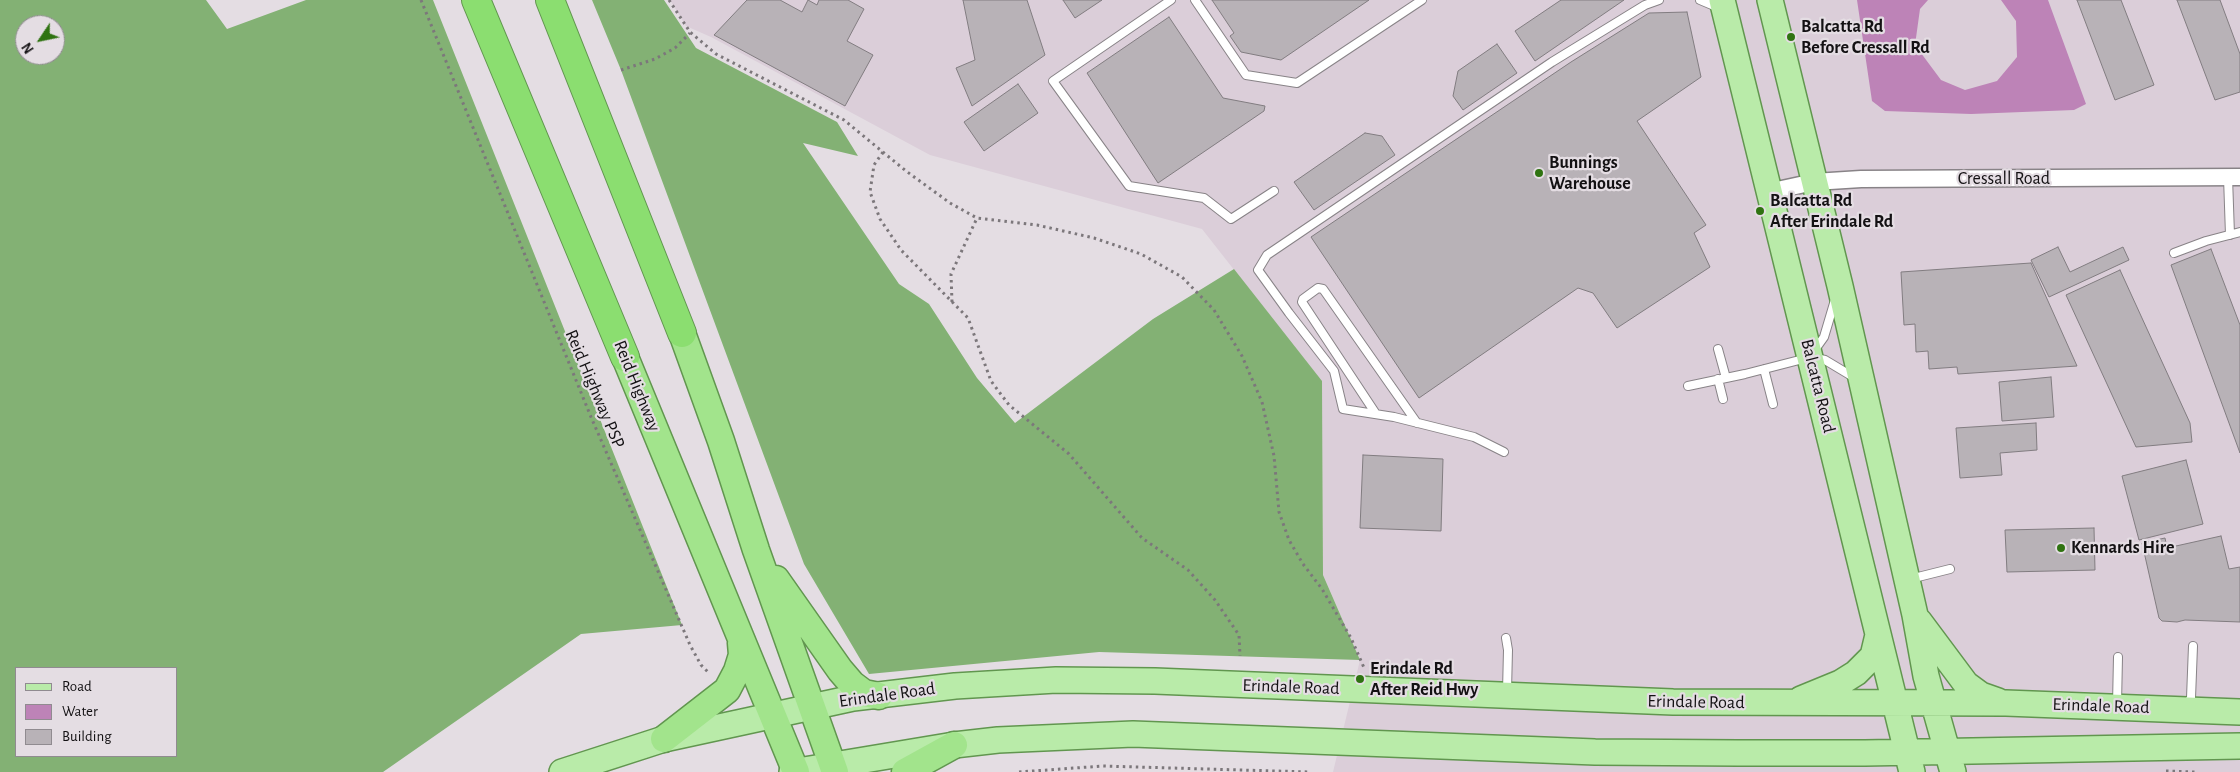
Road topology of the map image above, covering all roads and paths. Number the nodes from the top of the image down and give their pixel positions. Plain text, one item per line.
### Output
1 (421, 0) edge
2 (476, 0) edge
3 (550, 0) edge
4 (669, 0) edge
5 (1171, 0) edge
6 (1195, 0) edge
7 (1422, 0) edge
8 (1658, 0) edge
9 (1700, 0) edge
10 (1770, 0) edge
11 (1723, 4) edge
12 (690, 32) junction
13 (621, 70) dead end
14 (883, 152) junction
15 (2234, 177) edge
16 (1814, 182) junction
17 (1274, 191) dead end
18 (1768, 192) junction
19 (977, 218) junction
20 (2240, 232) edge
21 (2230, 235) junction
22 (2174, 253) dead end
23 (1840, 286) junction
24 (952, 302) junction
25 (682, 333) joint
26 (1718, 349) dead end
27 (626, 357) joint
28 (1811, 357) junction
29 (1764, 369) junction
30 (1722, 379) junction
31 (1862, 382) junction
32 (1688, 386) dead end
33 (1723, 399) dead end
34 (1773, 404) dead end
35 (1376, 414) junction
36 (1417, 423) junction
37 (1504, 452) dead end
38 (756, 550) junction
39 (1950, 569) dead end
40 (1907, 580) junction
41 (1915, 615) junction
42 (1878, 635) junction
43 (1506, 638) dead end
44 (741, 643) junction
45 (2192, 646) dead end
46 (1240, 656) dead end
47 (2118, 657) dead end
48 (1364, 664) dead end
49 (727, 690) junction
50 (879, 696) junction
51 (1507, 696) junction
52 (1792, 703) junction
53 (1895, 703) junction
54 (1934, 703) junction
55 (2006, 703) junction
56 (2117, 706) junction
57 (811, 707) junction
58 (2179, 710) junction
59 (2240, 712) edge
60 (773, 716) junction
61 (664, 739) junction
62 (954, 745) junction
63 (2240, 746) edge
64 (1951, 761) edge
65 (1910, 762) edge
66 (834, 768) edge
67 (562, 772) edge
68 (794, 772) edge
69 (906, 772) edge
70 (1019, 772) edge
71 (1310, 772) edge

1 - 49 path, Reid Highway PSP
2 - 27 highway, Reid Highway
3 - 25 highway
4 - 12 path
5 - 17 lane
6 - 7 lane
8 - 35 lane
9 - 11 lane
10 - 16 main road
11 - 18 main road, Balcatta Road
12 - 13 path
12 - 14 path
14 - 19 path
14 - 24 path
15 - 16 street, Cressall Road
15 - 21 lane
16 - 18 street, Cressall Road
16 - 23 main road
18 - 28 main road, Balcatta Road
19 - 24 path
19 - 48 path
20 - 21 lane
21 - 22 lane
23 - 28 lane
23 - 31 main road
24 - 46 path
25 - 38 highway
26 - 30 lane
27 - 44 highway, Reid Highway
28 - 29 lane
28 - 31 lane
28 - 42 main road, Balcatta Road
29 - 30 lane
29 - 34 lane
30 - 32 lane
30 - 33 lane
31 - 40 main road
35 - 36 lane
35 - 36 lane
36 - 37 lane
38 - 50 highway
38 - 57 highway
39 - 40 lane
40 - 41 main road
41 - 54 main road
41 - 55 main road
42 - 52 main road
42 - 53 main road, Balcatta Road
43 - 51 lane
44 - 49 highway
44 - 60 highway, Reid Highway
45 - 58 lane
47 - 56 lane
49 - 61 highway
50 - 51 main road, Erindale Road
50 - 57 main road, Erindale Road
51 - 52 main road, Erindale Road
52 - 53 main road, Erindale Road
53 - 54 main road, Erindale Road
53 - 65 main road, Balcatta Road
54 - 55 main road, Erindale Road
54 - 64 main road
55 - 56 main road, Erindale Road
56 - 58 main road, Erindale Road
57 - 60 main road, Erindale Road
57 - 66 highway
58 - 59 main road, Erindale Road
60 - 61 main road, Erindale Road
60 - 68 highway, Reid Highway
61 - 67 main road, Erindale Road
62 - 65 main road
62 - 66 main road
62 - 69 highway
63 - 64 main road
64 - 65 main road
66 - 68 main road
70 - 71 path

